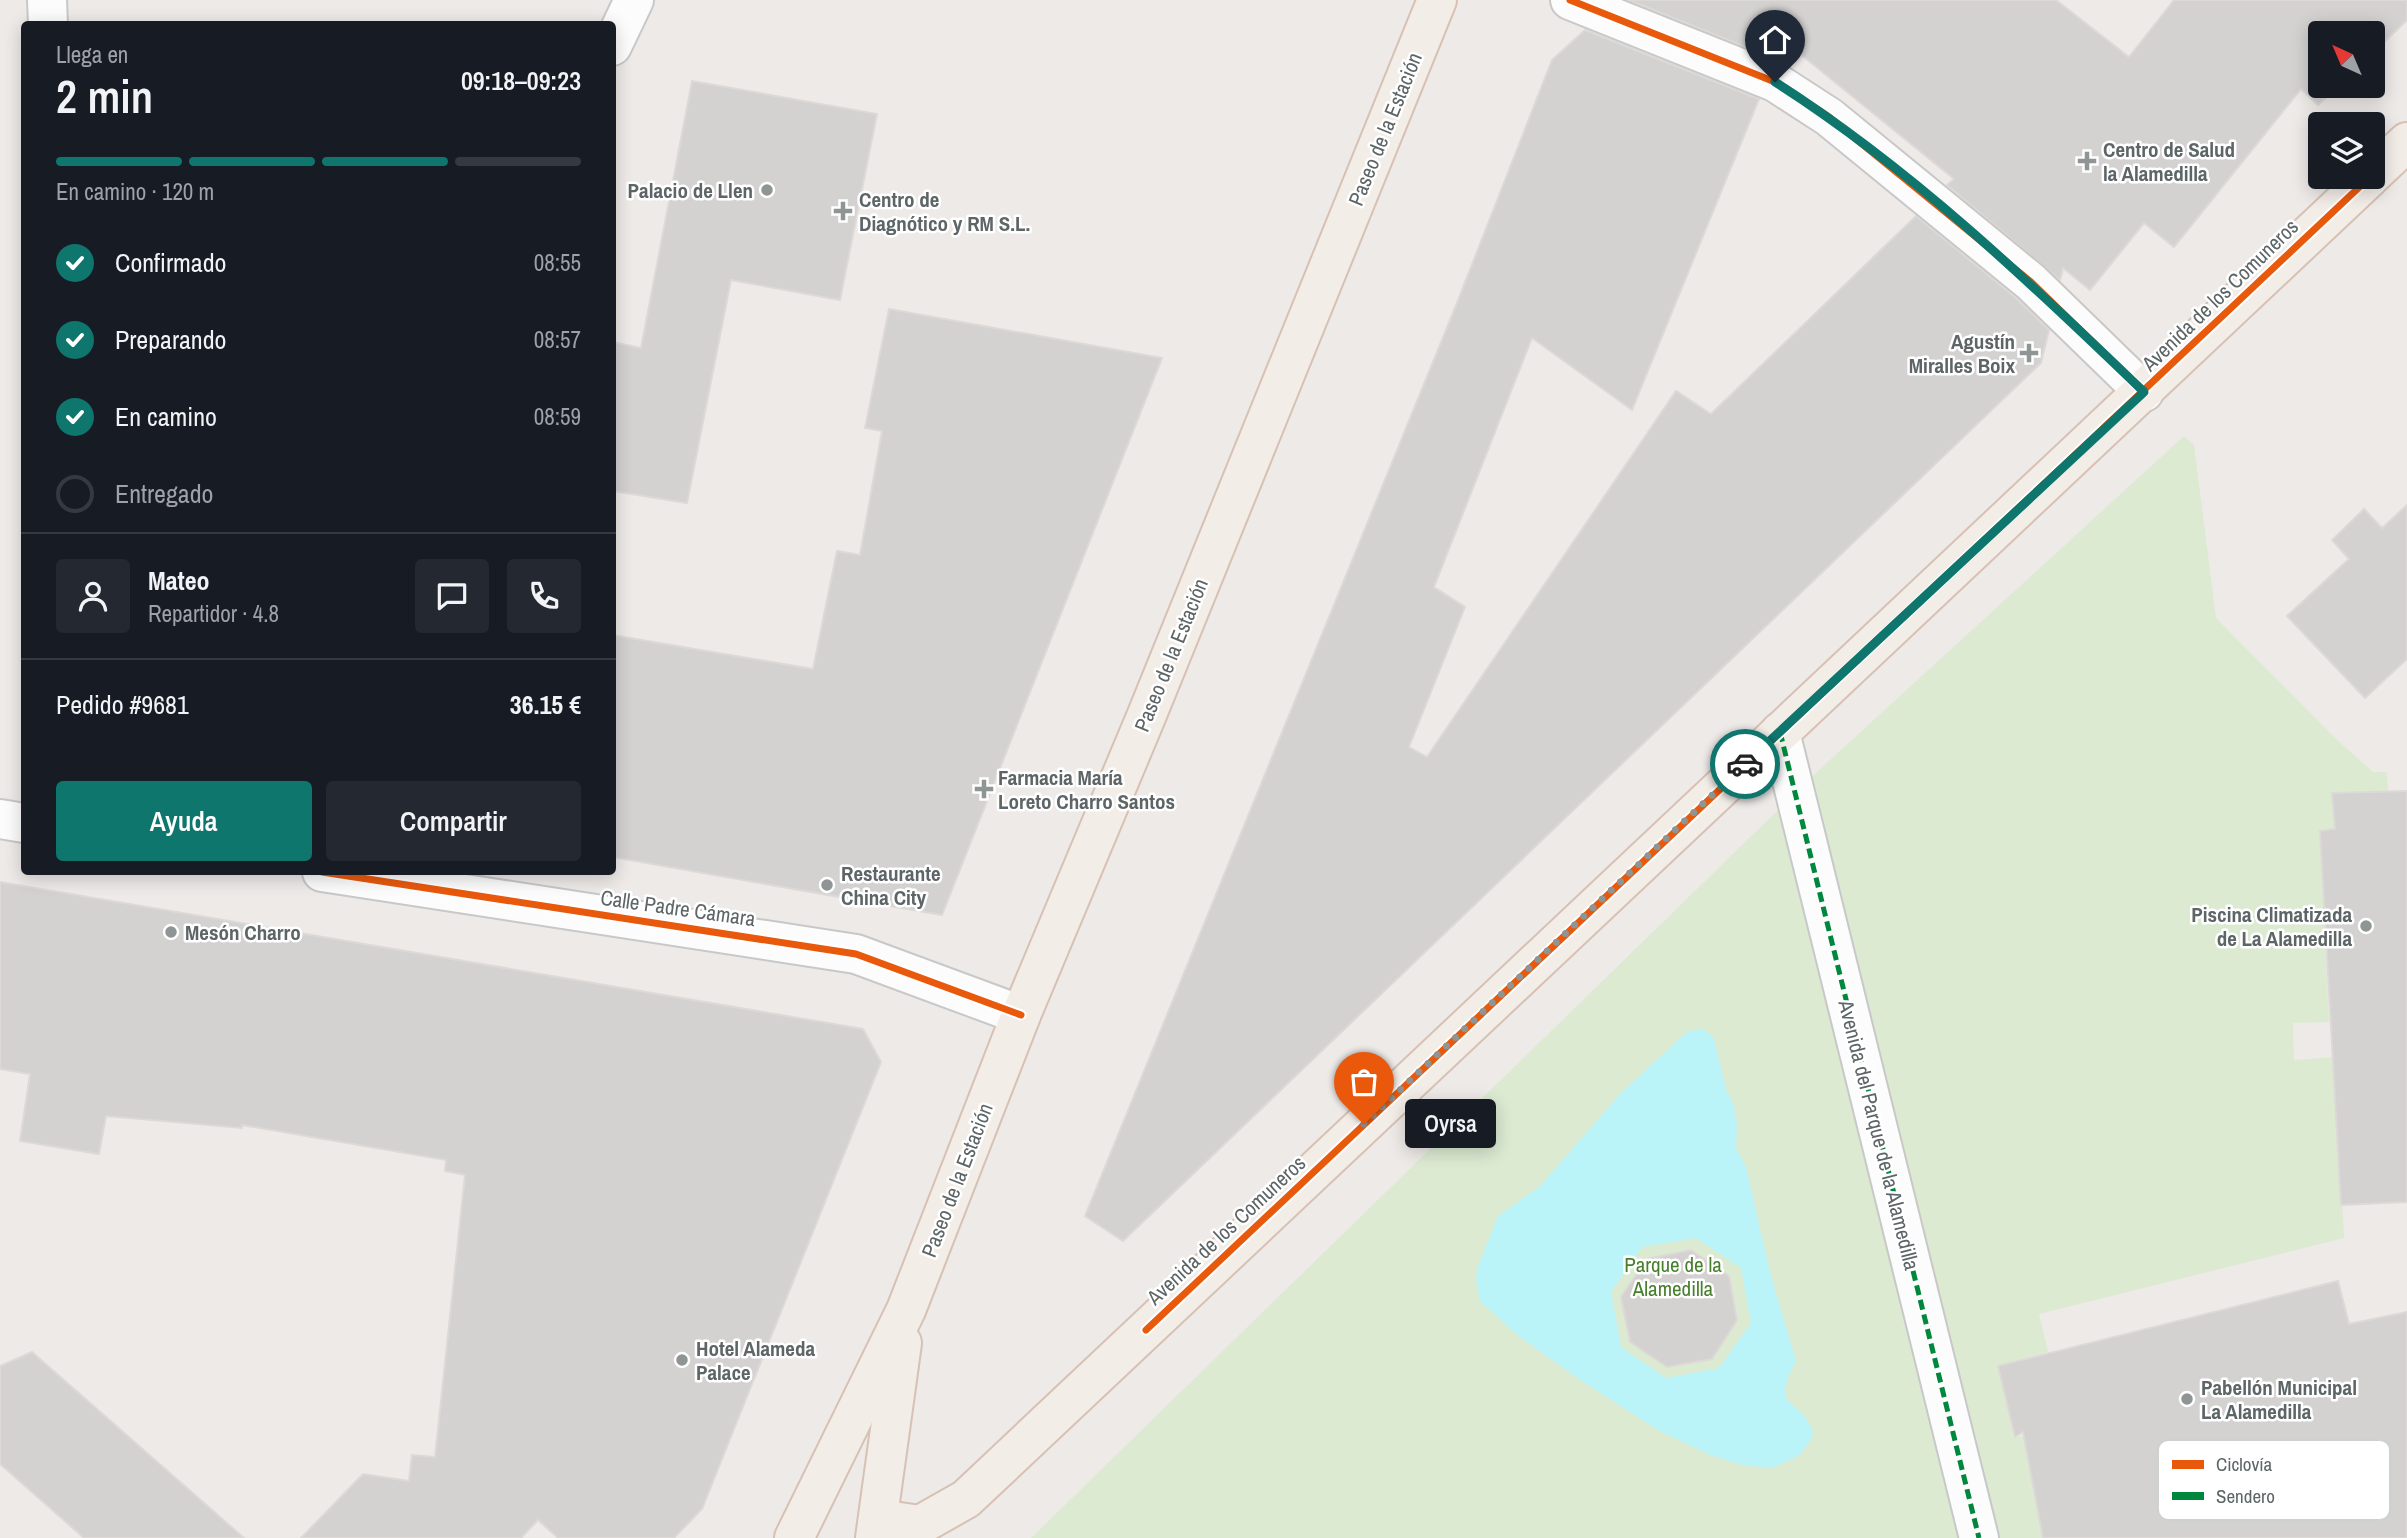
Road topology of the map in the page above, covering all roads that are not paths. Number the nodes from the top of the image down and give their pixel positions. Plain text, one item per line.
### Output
1 (47, 0) edge
2 (634, 0) edge
3 (1437, 0) edge
4 (1570, 0) edge
5 (48, 21) edge
6 (616, 38) edge
7 (2407, 142) edge
8 (2385, 163) edge
9 (2358, 189) edge
10 (2144, 392) junction
11 (1780, 732) junction
12 (0, 819) edge
13 (21, 822) edge
14 (342, 875) edge
15 (1021, 1015) junction
16 (906, 1310) junction
17 (843, 1442) junction
18 (877, 1529) edge
19 (794, 1538) edge
20 (1979, 1538) edge

1 - 5 street
2 - 6 street
3 - 15 main road, Paseo de la Estación
4 - 10 street
7 - 8 main road, Avenida de los Comuneros
9 - 10 main road, Avenida de los Comuneros
10 - 11 main road, Avenida de los Comuneros
11 - 18 main road, Avenida de los Comuneros
11 - 20 street, Avenida del Parque de la Alamedilla
12 - 13 street
14 - 15 street, Calle Padre Cámara
15 - 16 main road, Paseo de la Estación
16 - 17 main road, Paseo de la Estación
16 - 18 main road, Paseo de la Estación
17 - 18 main road
17 - 19 main road, Paseo de la Estación

